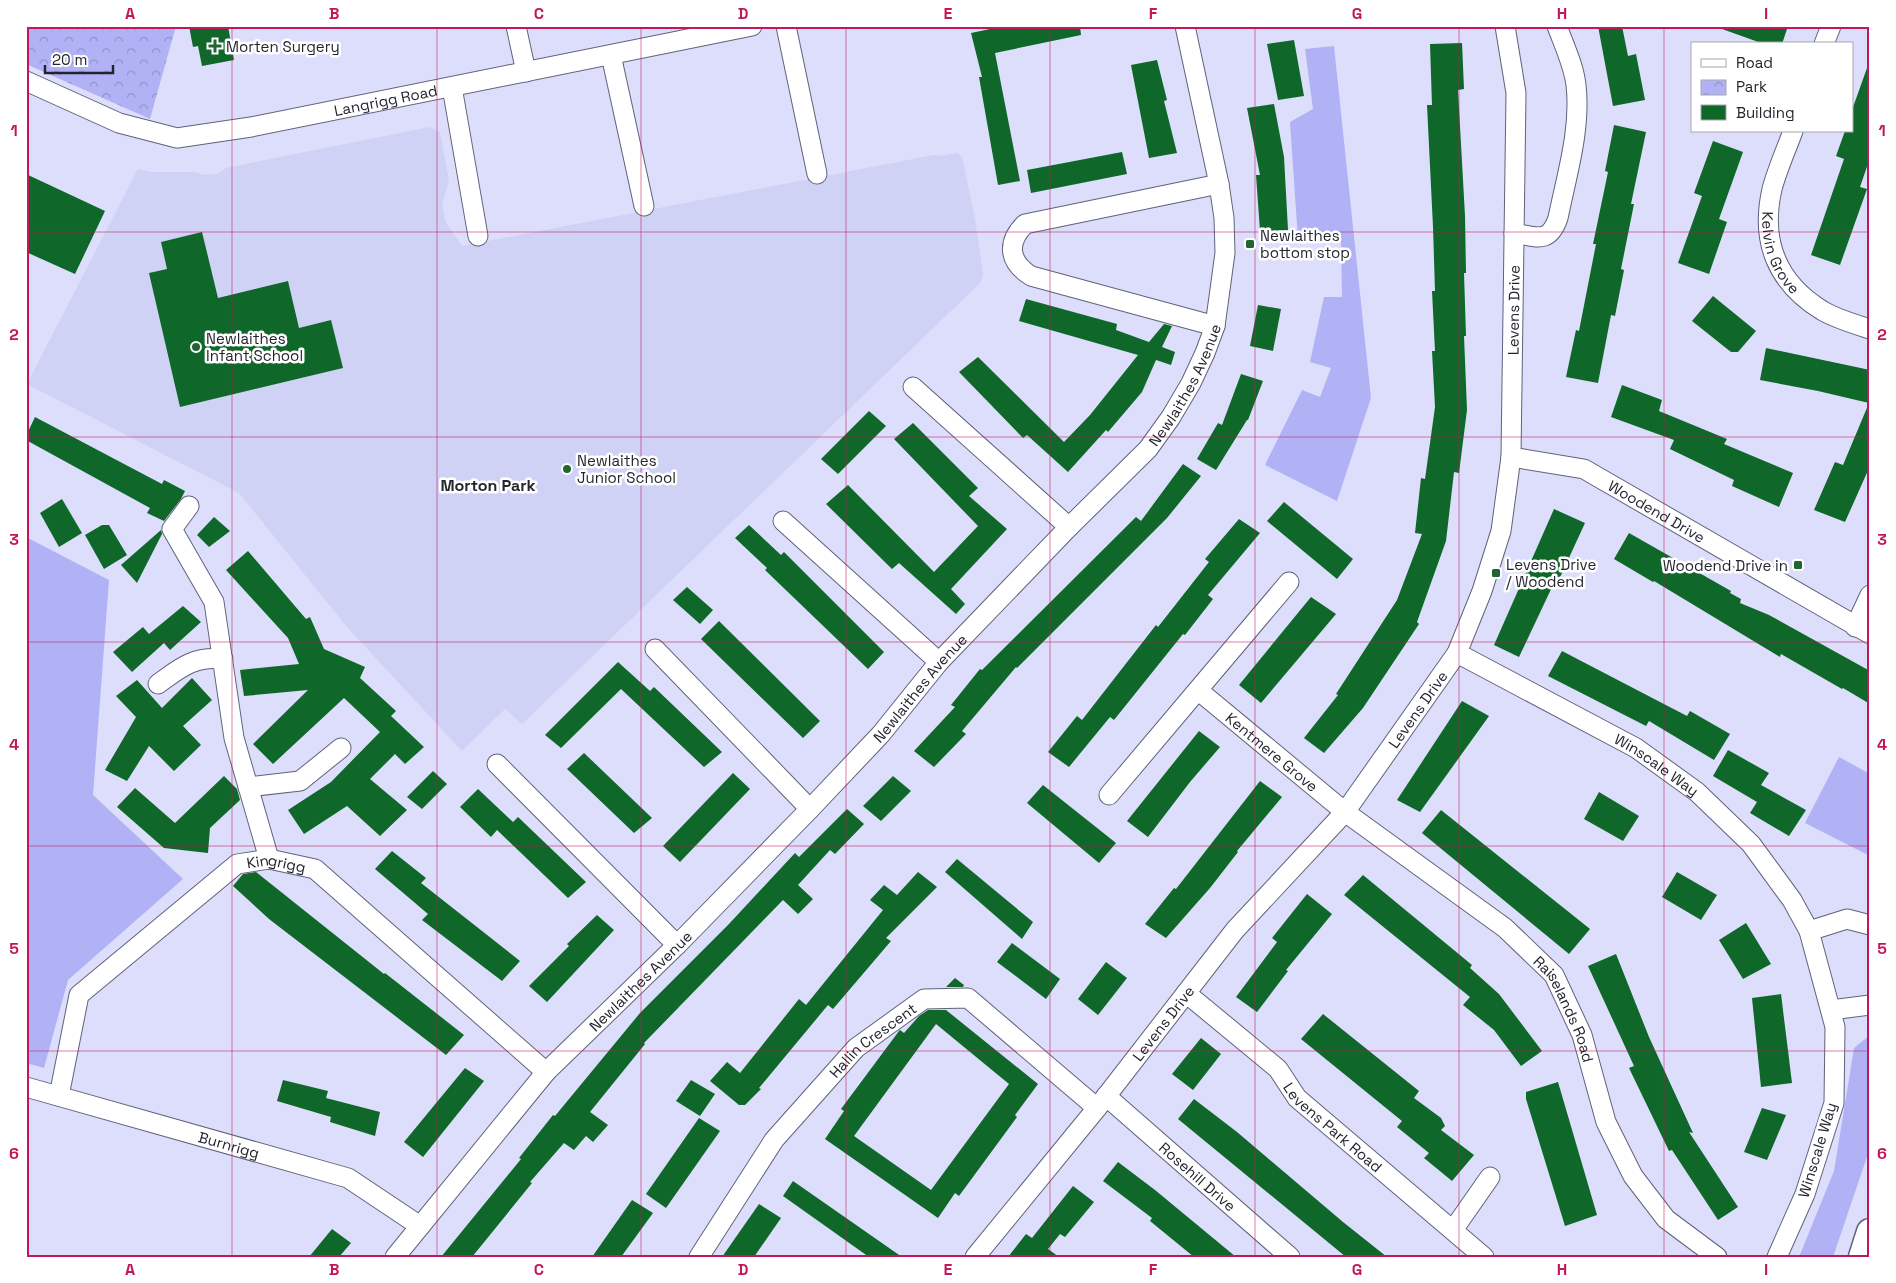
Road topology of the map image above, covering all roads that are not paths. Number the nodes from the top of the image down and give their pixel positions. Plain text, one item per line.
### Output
1 (516, 26) edge
2 (752, 26) edge
3 (786, 26) edge
4 (1185, 26) edge
5 (1505, 26) edge
6 (1557, 26) edge
7 (1831, 26) edge
8 (694, 32) edge
9 (1825, 42) edge
10 (611, 55) junction
11 (526, 72) junction
12 (26, 81) edge
13 (452, 87) junction
14 (1793, 132) edge
15 (817, 174) dead end
16 (1219, 184) junction
17 (644, 206) dead end
18 (1514, 233) junction
19 (478, 236) dead end
20 (1215, 326) junction
21 (1870, 329) edge
22 (913, 387) dead end
23 (1511, 457) junction
24 (189, 506) dead end
25 (783, 521) dead end
26 (1068, 528) junction
27 (1289, 582) dead end
28 (1870, 595) edge
29 (1862, 630) edge
30 (655, 649) dead end
31 (1457, 653) junction
32 (223, 659) junction
33 (939, 662) junction
34 (158, 684) dead end
35 (1198, 691) junction
36 (340, 748) dead end
37 (497, 764) dead end
38 (248, 787) junction
39 (1109, 796) dead end
40 (810, 809) junction
41 (1345, 812) junction
42 (269, 859) junction
43 (1870, 925) edge
44 (1809, 931) junction
45 (677, 945) junction
46 (1186, 992) junction
47 (1870, 1005) edge
48 (1831, 1010) junction
49 (546, 1072) junction
50 (26, 1087) edge
51 (59, 1096) junction
52 (1102, 1102) junction
53 (1490, 1177) dead end
54 (420, 1226) junction
55 (1453, 1230) junction
56 (1870, 1232) edge
57 (394, 1257) edge
58 (699, 1257) edge
59 (975, 1257) edge
60 (1290, 1257) edge
61 (1484, 1257) edge
62 (1717, 1257) edge
63 (1778, 1257) edge
64 (1862, 1257) edge

1 - 11 street
2 - 8 street, Langrigg Road
3 - 15 street
4 - 16 street, Newlaithes Avenue
5 - 18 street, Levens Drive
6 - 18 street
7 - 9 street
8 - 10 street, Langrigg Road
10 - 11 street, Langrigg Road
10 - 17 street
11 - 13 street, Langrigg Road
12 - 13 street, Langrigg Road
13 - 19 street
14 - 21 street, Kelvin Grove
16 - 20 street, Newlaithes Avenue
16 - 20 street
18 - 23 street, Levens Drive
20 - 26 street, Newlaithes Avenue
22 - 26 street
23 - 29 street, Woodend Drive
23 - 31 street, Levens Drive
24 - 32 street
25 - 33 street
26 - 33 street, Newlaithes Avenue
27 - 35 street
28 - 29 street
30 - 40 street
31 - 41 street, Levens Drive
31 - 44 street, Winscale Way
32 - 34 street
32 - 38 street
33 - 40 street, Newlaithes Avenue
35 - 39 street
35 - 41 street, Kentmere Grove
36 - 38 street
37 - 45 street
38 - 42 street
40 - 45 street, Newlaithes Avenue
41 - 46 street, Levens Drive
41 - 62 street, Raiselands Road
42 - 49 street, Kingrigg
42 - 51 street, Kingrigg
43 - 44 street
44 - 48 street, Winscale Way
45 - 49 street, Newlaithes Avenue
46 - 52 street, Levens Drive
46 - 55 street, Levens Park Road
47 - 48 street
48 - 63 street, Winscale Way
49 - 54 street, Newlaithes Avenue
50 - 51 street, Burnrigg
51 - 54 street, Burnrigg
52 - 58 street, Hallin Crescent
52 - 59 street, Levens Drive
52 - 60 street, Rosehill Drive
53 - 55 street
54 - 57 street, Newlaithes Avenue
55 - 61 street, Levens Park Road
56 - 64 main road

